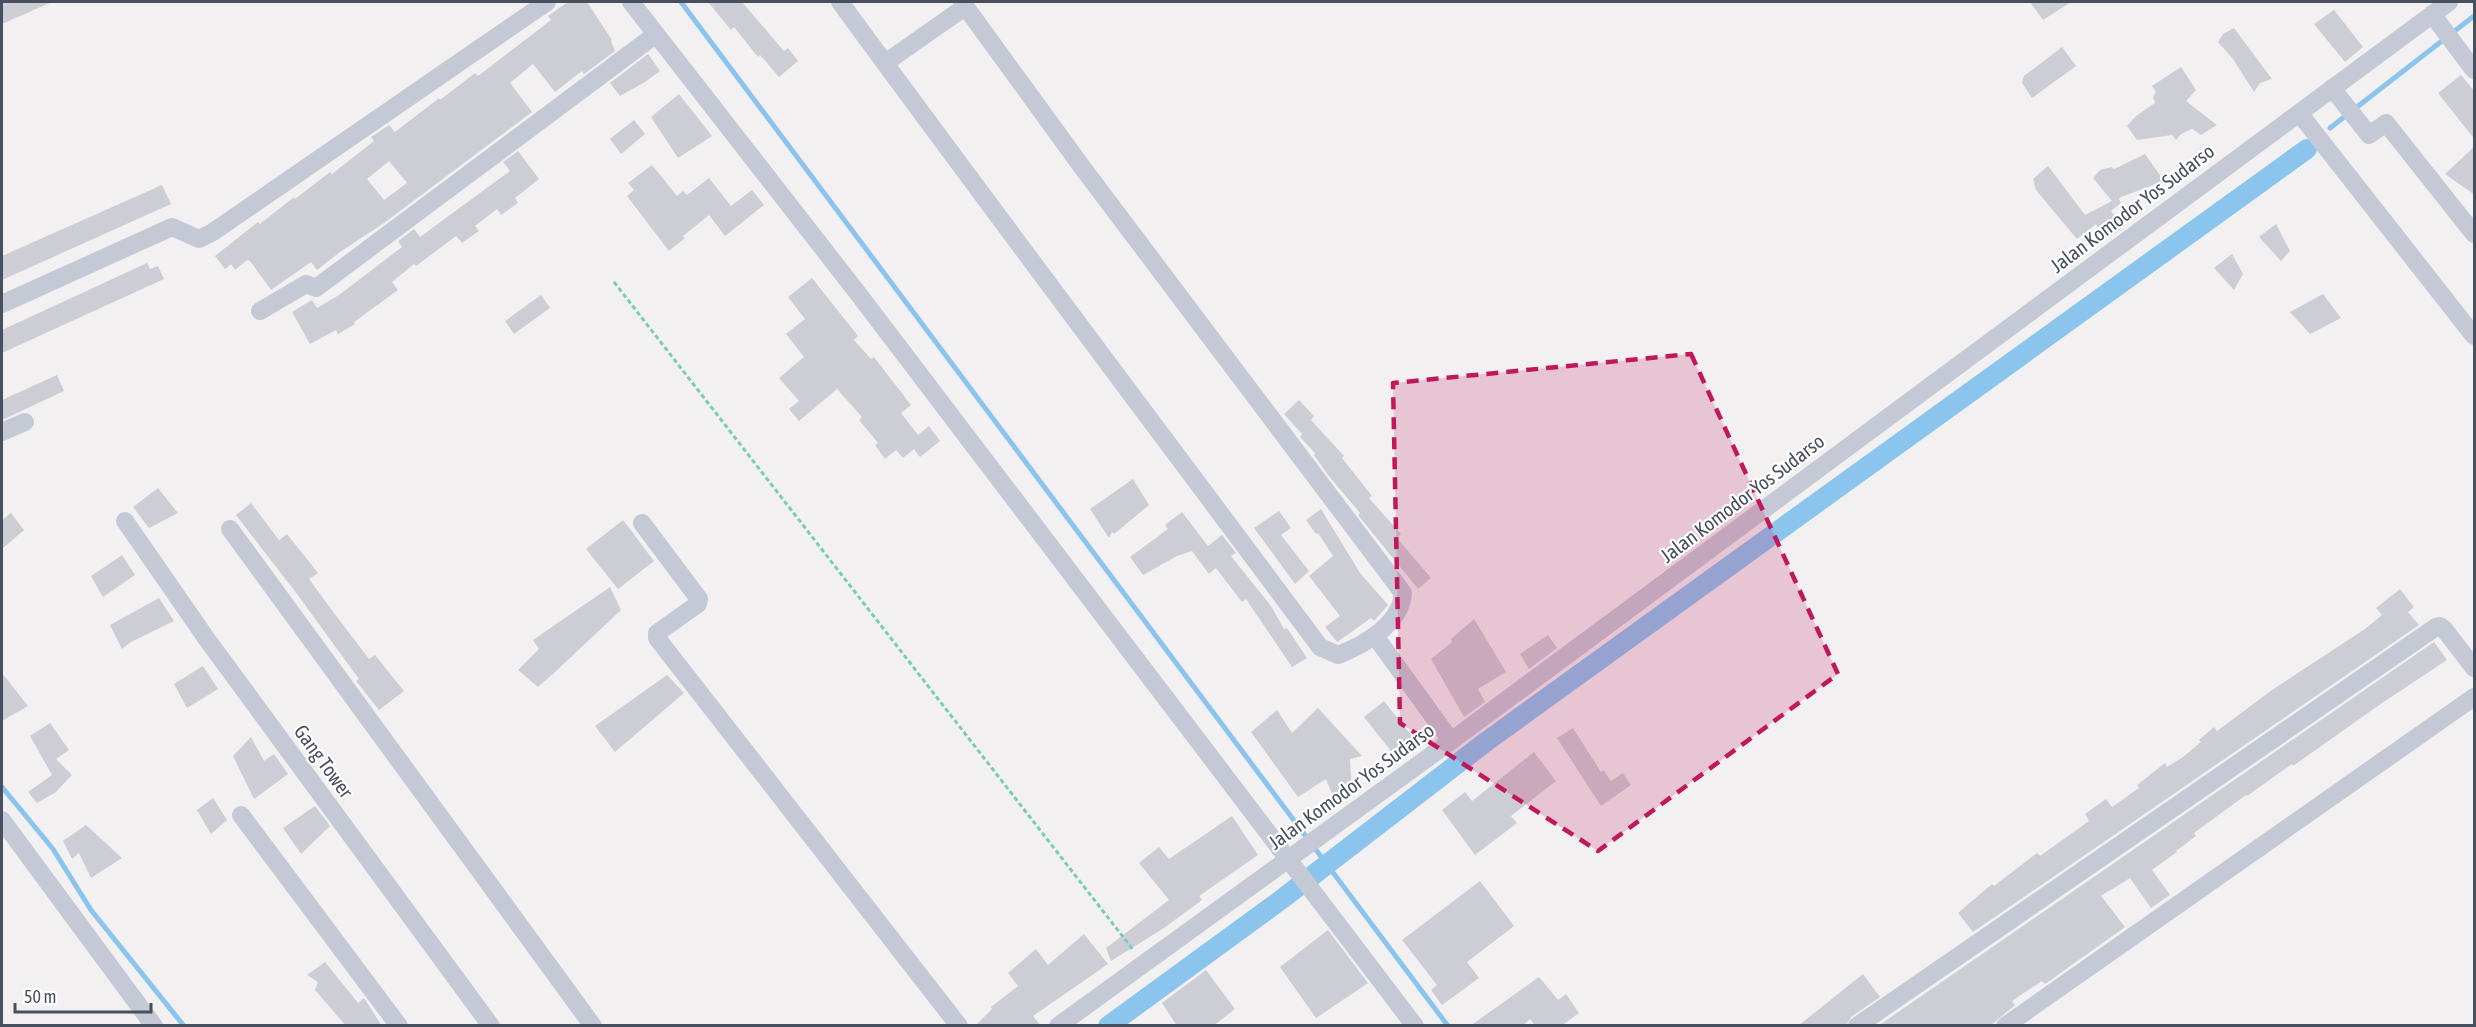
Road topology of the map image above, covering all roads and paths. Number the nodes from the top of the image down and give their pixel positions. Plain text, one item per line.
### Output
1 (547, 2) edge
2 (631, 2) edge
3 (840, 2) edge
4 (2449, 2) edge
5 (964, 4) edge
6 (2436, 18) junction
7 (655, 35) junction
8 (885, 63) junction
9 (2475, 70) edge
10 (2335, 91) junction
11 (2299, 113) junction
12 (2475, 234) edge
13 (614, 282) dead end
14 (2, 304) edge
15 (260, 311) dead end
16 (2475, 336) edge
17 (25, 422) dead end
18 (2, 432) edge
19 (124, 521) dead end
20 (642, 523) dead end
21 (230, 529) dead end
22 (1375, 636) junction
23 (2475, 668) edge
24 (2475, 697) edge
25 (1451, 741) junction
26 (241, 815) dead end
27 (2, 820) edge
28 (1294, 861) junction
29 (1144, 964) junction
30 (154, 1026) edge
31 (399, 1026) edge
32 (490, 1026) edge
33 (593, 1026) edge
34 (959, 1026) edge
35 (1058, 1026) edge
36 (1415, 1026) edge
37 (1857, 1026) edge
38 (2005, 1026) edge

1 - 14 street
2 - 7 street
3 - 8 street
4 - 6 street, Jalan Komodor Yos Sudarso
5 - 8 street
5 - 22 street
6 - 9 street
6 - 10 street, Jalan Komodor Yos Sudarso
7 - 15 street
7 - 28 street
8 - 22 street
10 - 11 street, Jalan Komodor Yos Sudarso
10 - 12 street
11 - 16 street
11 - 25 street, Jalan Komodor Yos Sudarso
13 - 29 path
17 - 18 street
19 - 32 street, Gang Tower
20 - 34 street
21 - 33 street
22 - 25 street
23 - 37 street
24 - 38 street
25 - 28 street, Jalan Komodor Yos Sudarso
26 - 31 street
27 - 30 street
28 - 29 street, Jalan Komodor Yos Sudarso
28 - 36 street
29 - 35 street, Jalan Komodor Yos Sudarso

